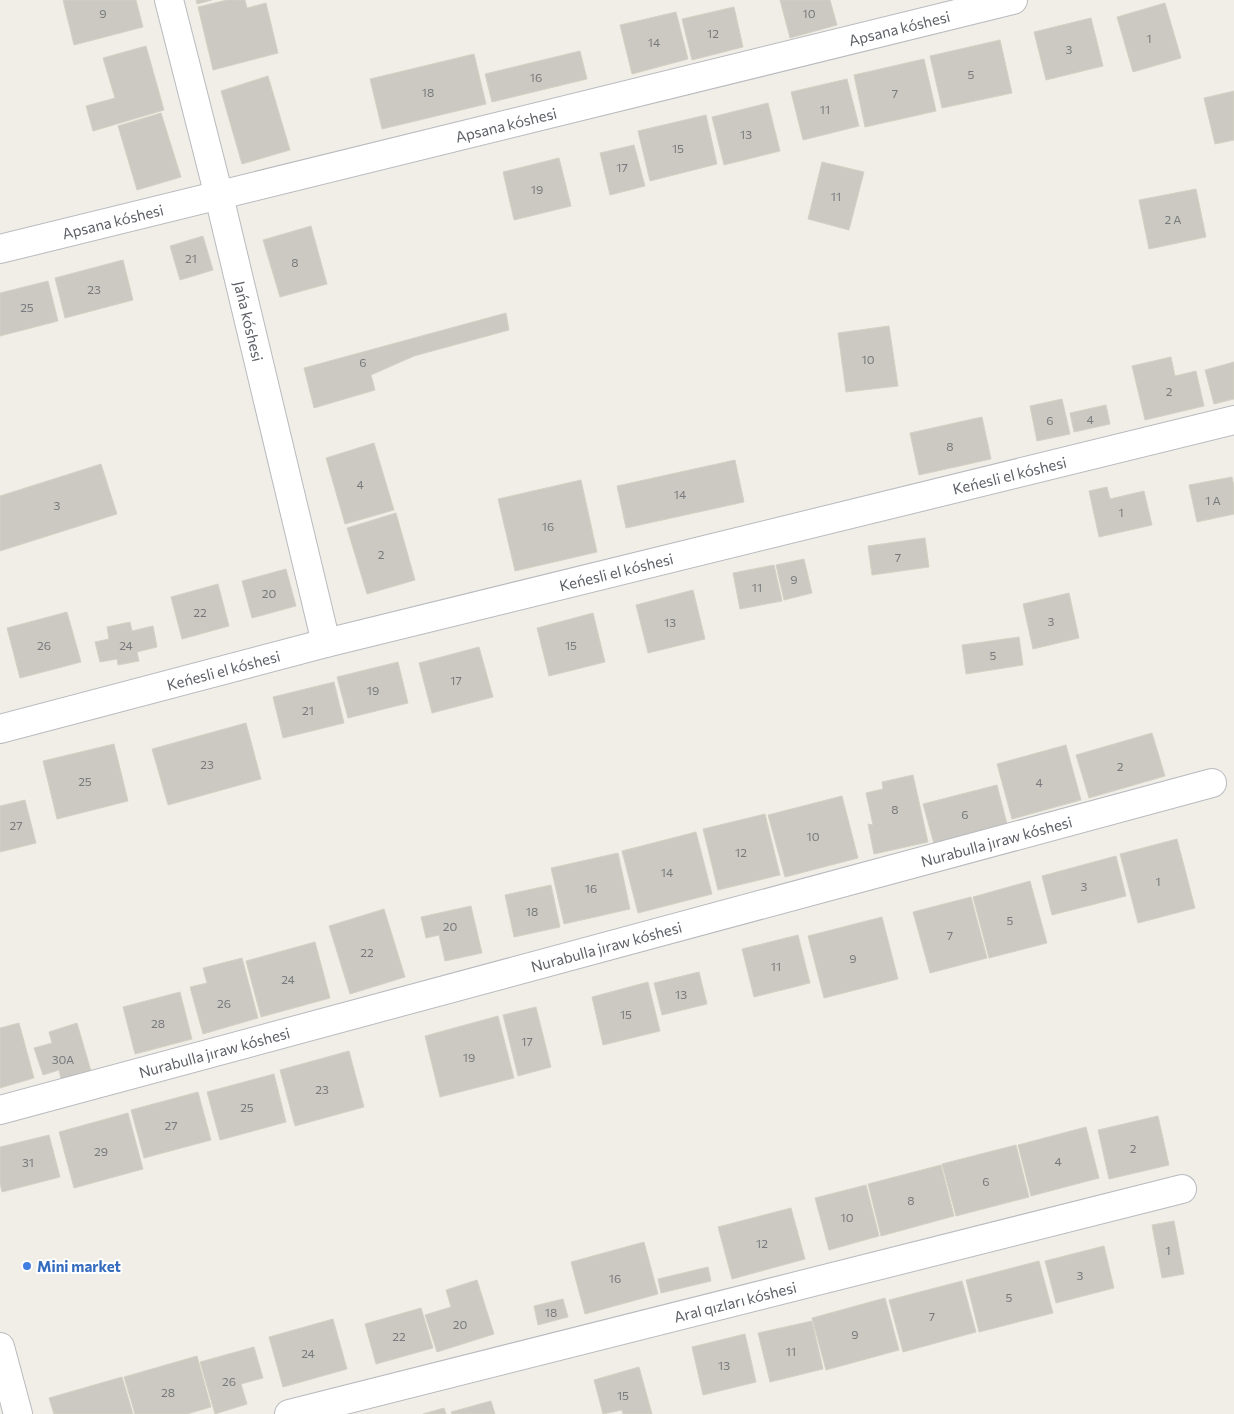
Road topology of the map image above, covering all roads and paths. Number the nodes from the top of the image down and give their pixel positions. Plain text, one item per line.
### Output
1 (169, 0) edge
2 (1013, 0) edge
3 (219, 196) junction
4 (0, 249) edge
5 (1234, 420) edge
6 (326, 643) junction
7 (0, 730) edge
8 (1212, 782) dead end
9 (0, 1110) edge
10 (1182, 1189) dead end
11 (0, 1347) edge
12 (18, 1414) edge
13 (289, 1414) edge

1 - 3 street, Jańa kóshesi
2 - 3 street, Apsana kóshesi
3 - 4 street, Apsana kóshesi
3 - 6 street, Jańa kóshesi
5 - 6 street, Keńesli el kóshesi
6 - 7 street, Keńesli el kóshesi
8 - 9 street, Nurabulla jıraw kóshesi
10 - 13 street, Aral qızları kóshesi
11 - 12 street

